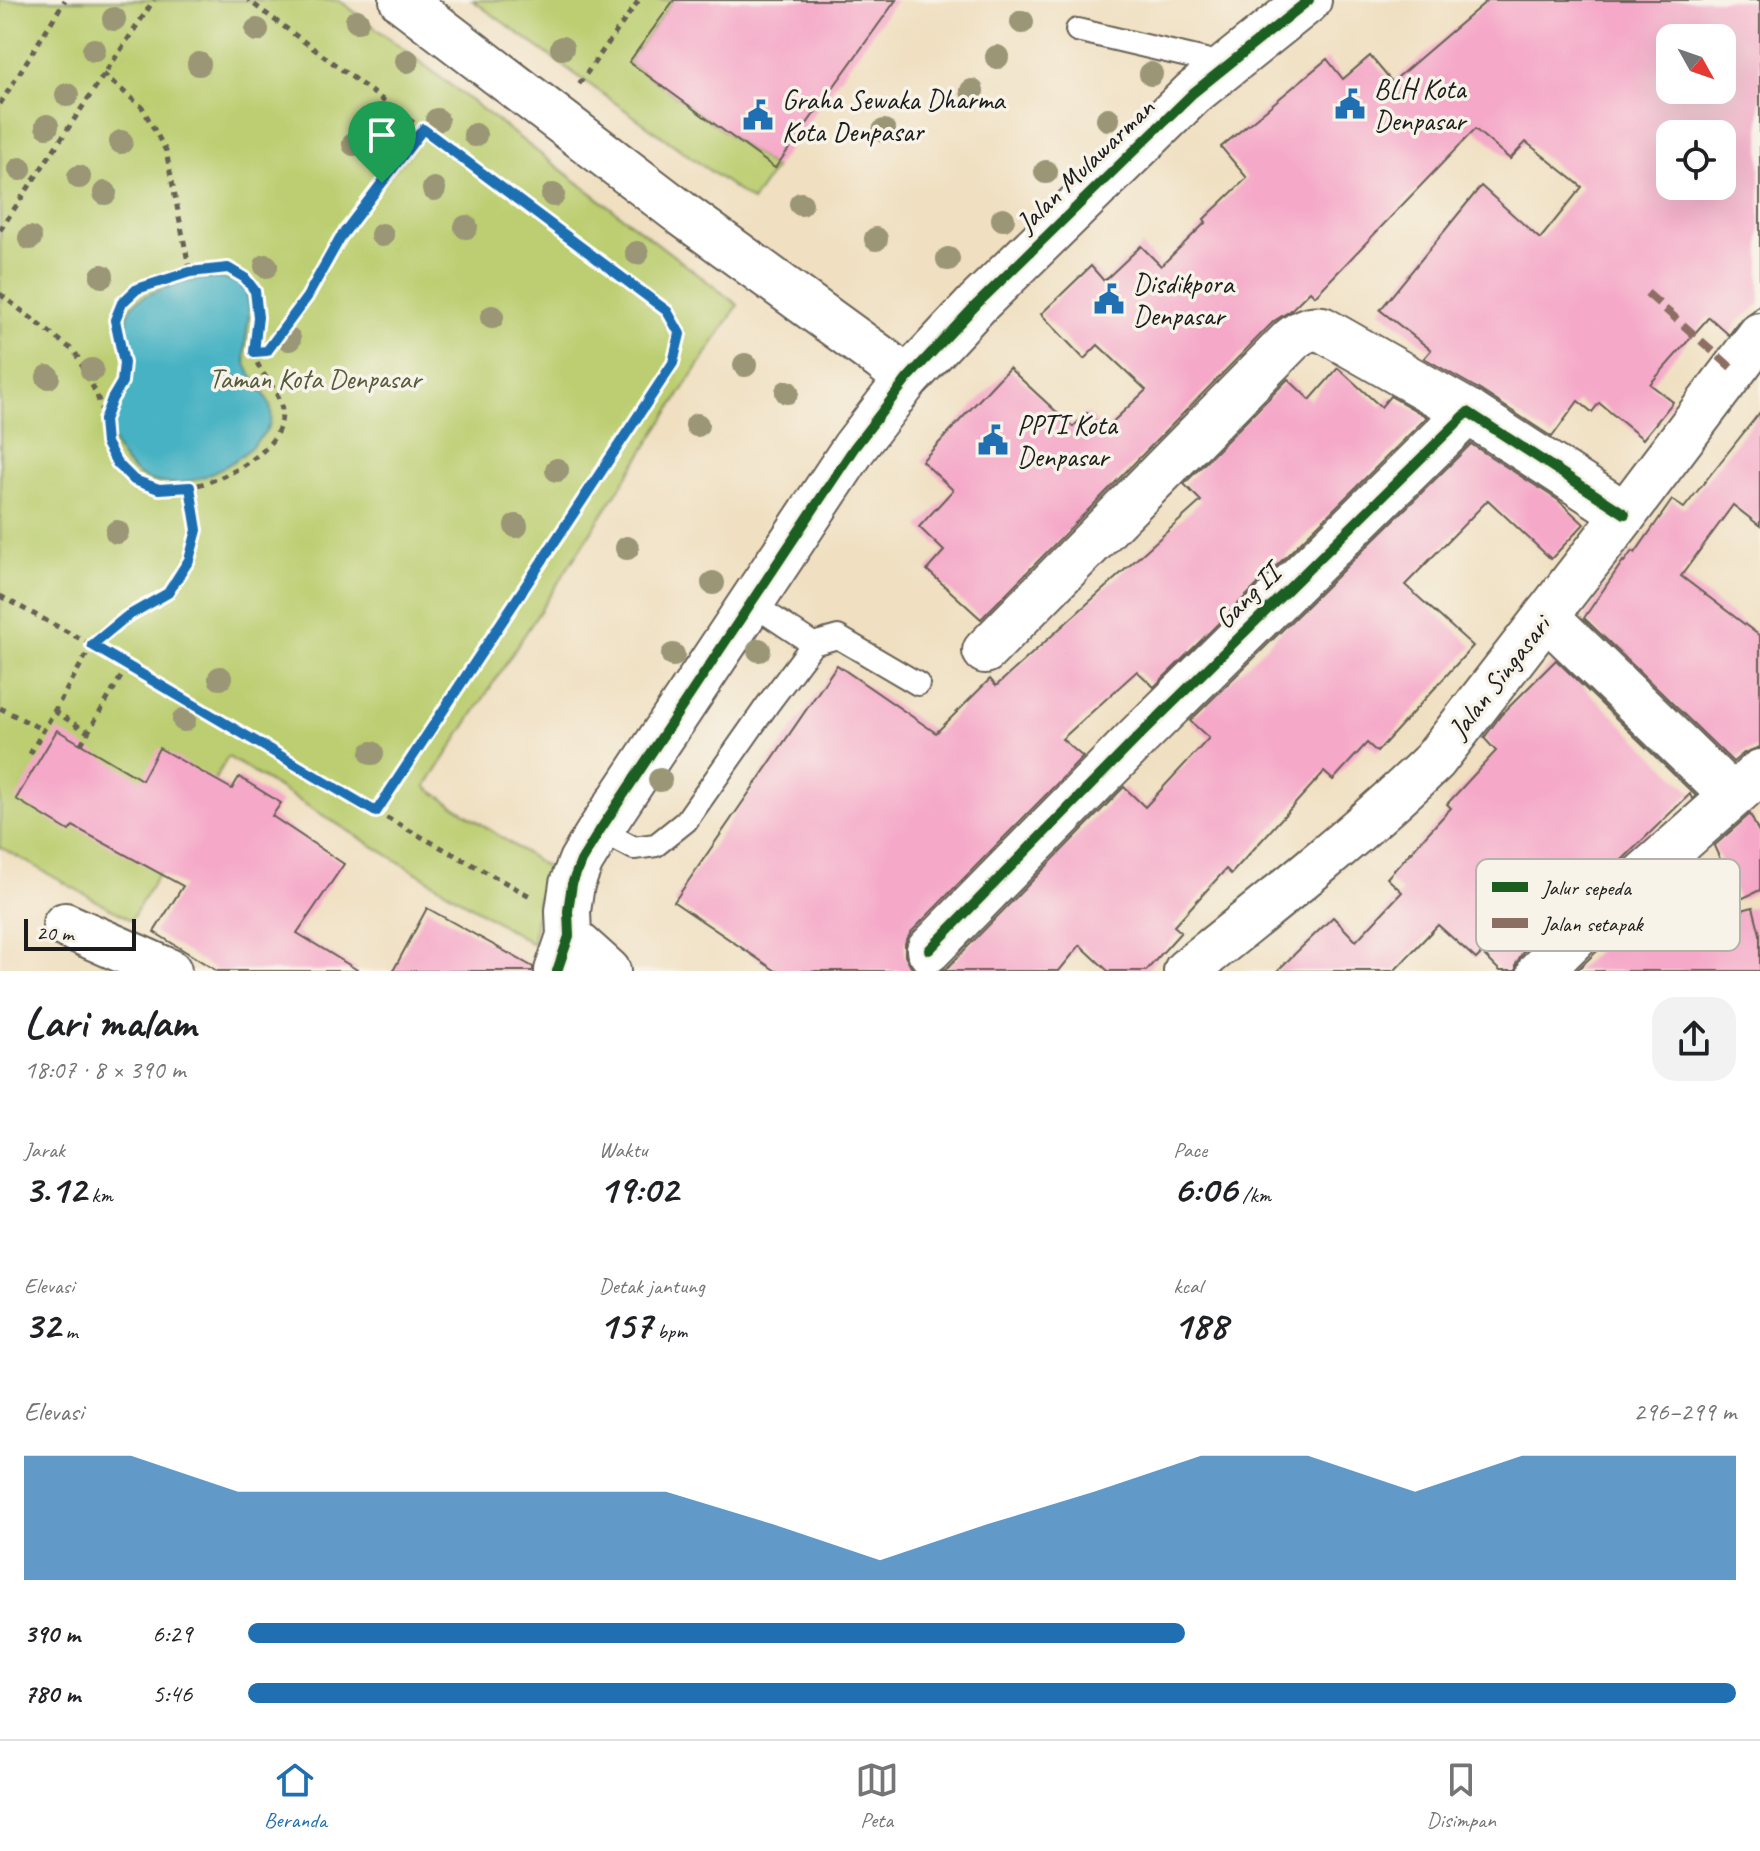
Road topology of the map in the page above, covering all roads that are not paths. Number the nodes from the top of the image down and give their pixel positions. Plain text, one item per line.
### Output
1 (402, 0) edge
2 (1309, 0) edge
3 (1077, 30) dead end
4 (1222, 70) junction
5 (1760, 335) edge
6 (907, 379) junction
7 (1468, 412) junction
8 (1625, 514) junction
9 (751, 603) junction
10 (1546, 616) junction
11 (813, 644) junction
12 (985, 651) dead end
13 (918, 684) dead end
14 (1746, 784) edge
15 (600, 830) junction
16 (1661, 859) edge
17 (65, 925) dead end
18 (565, 939) edge
19 (929, 950) dead end
20 (1560, 951) edge
21 (169, 971) edge
22 (608, 971) edge
23 (1186, 971) edge
24 (1540, 971) edge

1 - 6 street
2 - 4 street, Jalan Mulawarman
3 - 4 lane
4 - 6 street, Jalan Mulawarman
5 - 8 street, Jalan Singasari
6 - 9 street, Jalan Mulawarman
7 - 8 street
7 - 12 street
7 - 19 street, Gang II
8 - 10 street, Jalan Singasari
9 - 11 lane
9 - 15 street, Jalan Mulawarman
10 - 14 street
10 - 23 street, Jalan Singasari
11 - 13 lane
11 - 15 lane
14 - 16 street
15 - 18 street, Jalan Mulawarman
17 - 21 street
18 - 22 street
20 - 24 street

